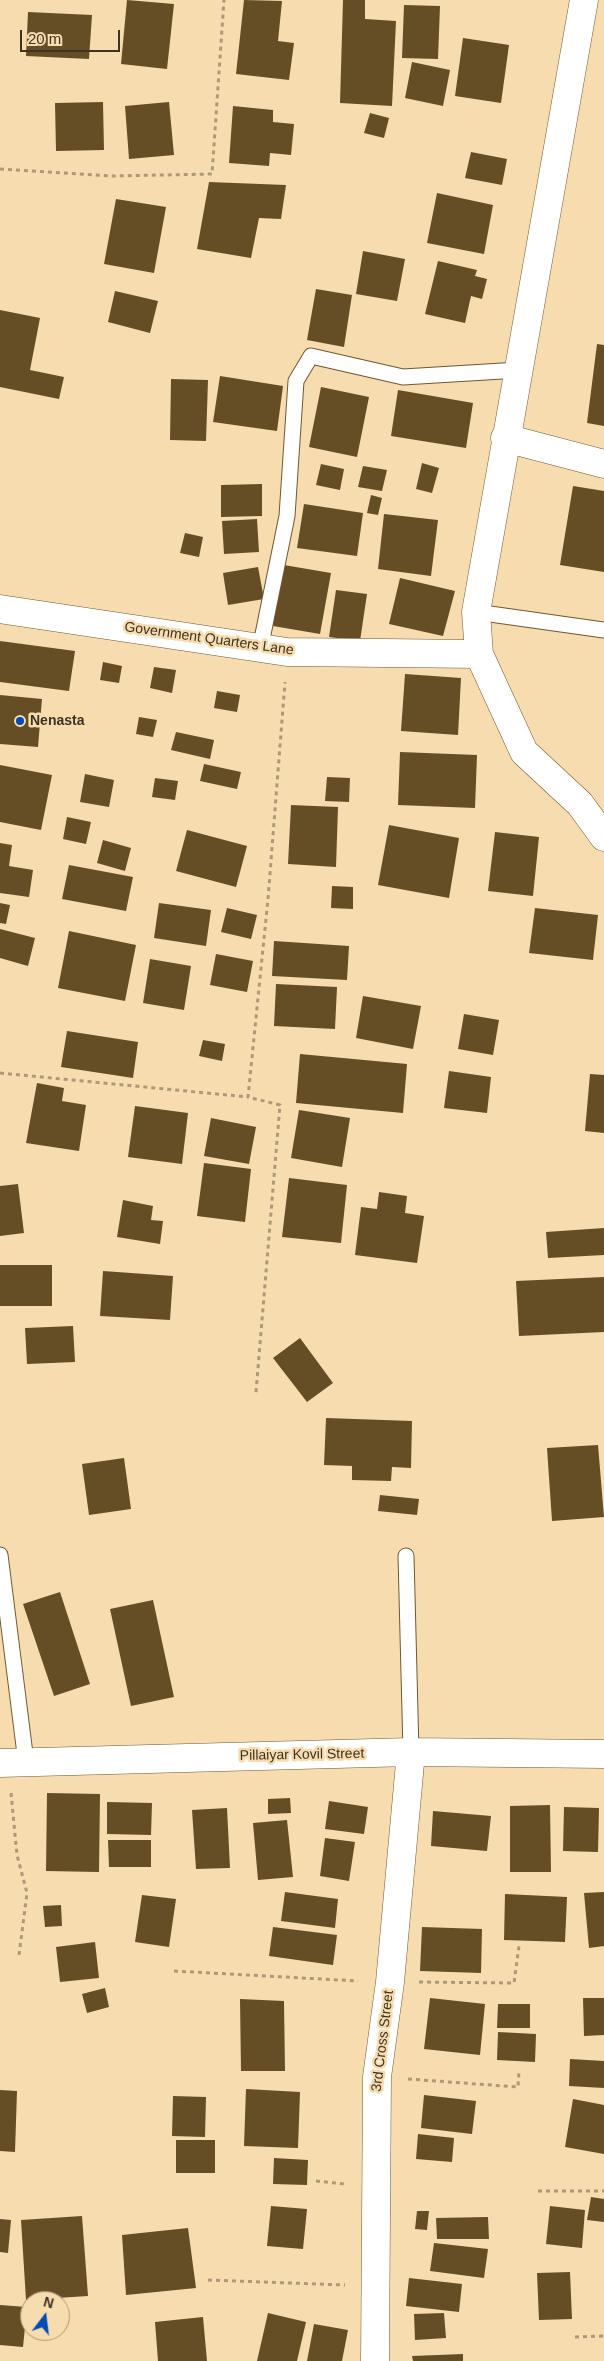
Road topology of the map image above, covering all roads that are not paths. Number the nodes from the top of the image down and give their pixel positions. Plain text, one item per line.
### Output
1 (584, 0) edge
2 (519, 370) junction
3 (505, 438) junction
4 (604, 464) edge
5 (0, 609) edge
6 (476, 612) junction
7 (604, 630) edge
8 (260, 649) junction
9 (479, 654) junction
10 (604, 837) edge
11 (0, 1555) edge
12 (406, 1556) dead end
13 (410, 1752) junction
14 (604, 1754) edge
15 (11, 1762) edge
16 (375, 2361) edge

1 - 2 street
2 - 3 street
2 - 8 lane
3 - 4 street
3 - 6 street
5 - 8 street, Government Quarters Lane
6 - 7 lane
6 - 9 street
8 - 9 street, Government Quarters Lane
9 - 10 street
11 - 15 lane
12 - 13 lane
13 - 14 street, Pillaiyar Kovil Street
13 - 15 street, Pillaiyar Kovil Street
13 - 16 street, 3rd Cross Street

